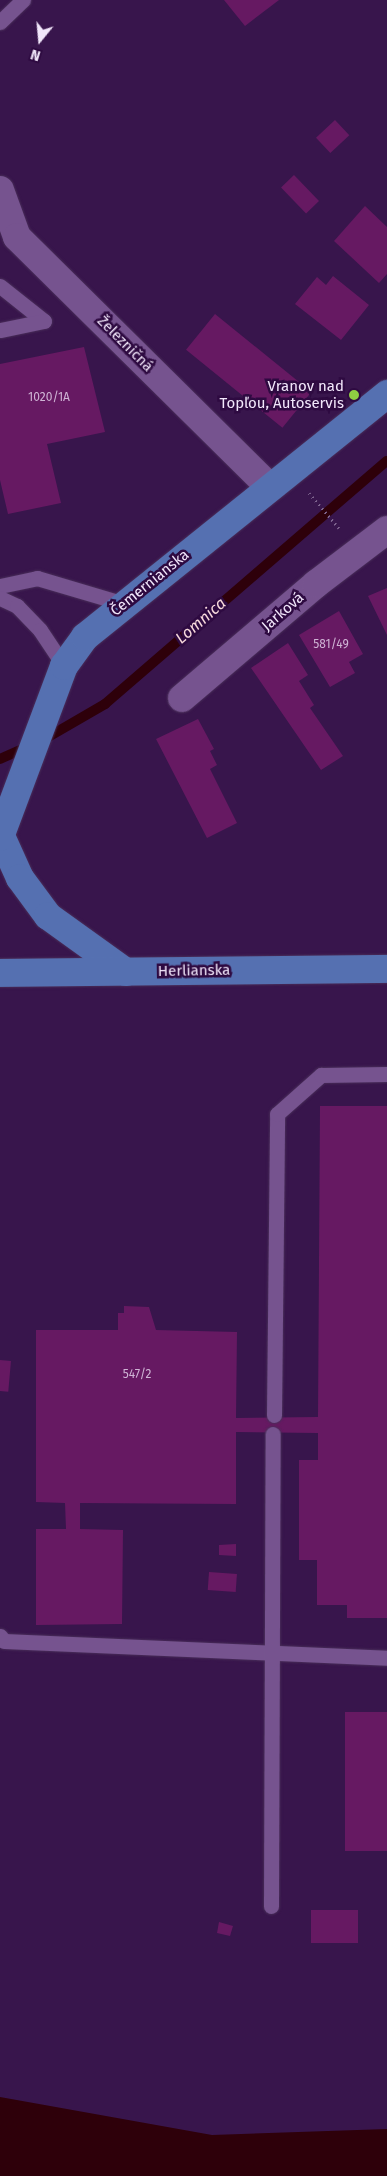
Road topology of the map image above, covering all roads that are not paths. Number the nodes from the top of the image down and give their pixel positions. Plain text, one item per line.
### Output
1 (23, 0) edge
2 (0, 22) edge
3 (0, 190) edge
4 (0, 286) edge
5 (0, 330) edge
6 (387, 394) edge
7 (269, 486) junction
8 (387, 530) edge
9 (0, 586) edge
10 (0, 598) edge
11 (125, 604) junction
12 (64, 666) junction
13 (182, 698) dead end
14 (1, 837) edge
15 (0, 878) edge
16 (387, 969) edge
17 (126, 972) junction
18 (0, 973) edge
19 (387, 1074) edge
20 (274, 1415) dead end
21 (273, 1434) dead end
22 (0, 1636) edge
23 (271, 1656) junction
24 (387, 1658) edge
25 (271, 1906) dead end

1 - 2 lane
3 - 7 street, Železničná
4 - 5 lane
6 - 7 main road, Čemernianska
7 - 11 main road, Čemernianska
8 - 13 street, Jarková
9 - 11 lane
10 - 12 lane
11 - 12 main road, Čemernianska
12 - 14 main road, Čemernianska
14 - 15 main road, Čemernianska
14 - 17 main road
16 - 17 main road, Herlianska
17 - 18 main road, Herlianska
19 - 20 lane
21 - 23 lane
22 - 23 lane
23 - 24 lane
23 - 25 lane

